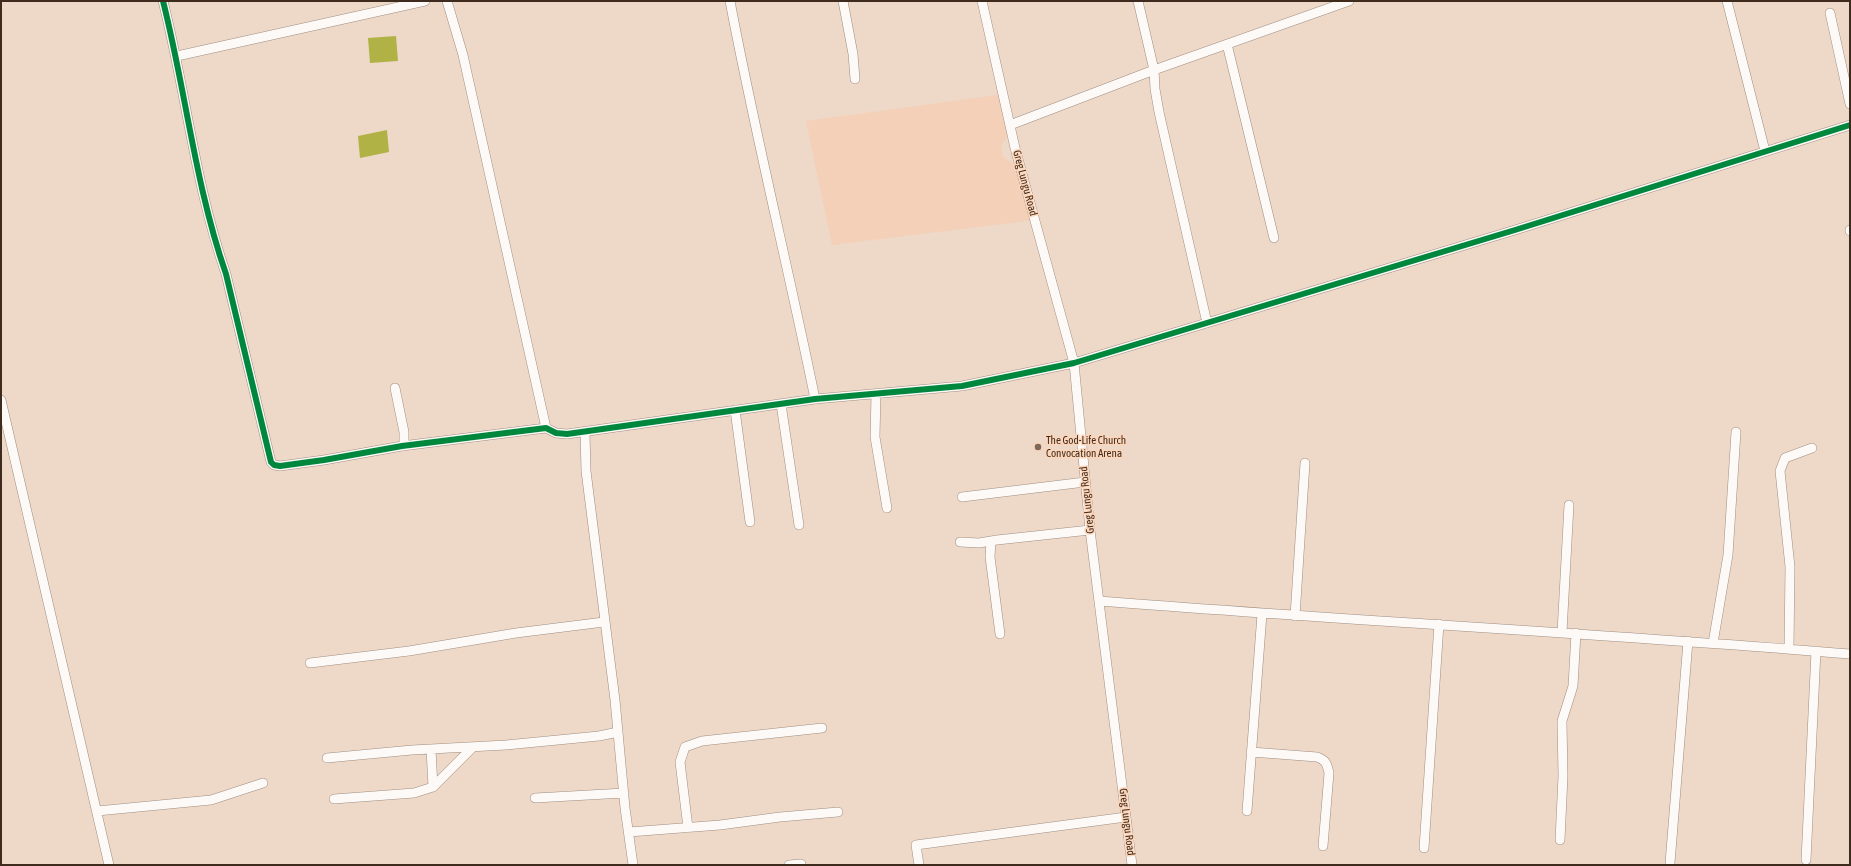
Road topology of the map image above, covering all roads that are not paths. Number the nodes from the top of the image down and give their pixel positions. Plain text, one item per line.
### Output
1 (163, 1) edge
2 (425, 1) edge
3 (730, 1) edge
4 (843, 1) edge
5 (982, 1) edge
6 (1138, 1) edge
7 (1349, 1) edge
8 (1726, 1) edge
9 (450, 2) edge
10 (1830, 13) dead end
11 (1227, 44) junction
12 (176, 56) junction
13 (1154, 70) junction
14 (855, 79) dead end
15 (1850, 104) edge
16 (1010, 125) junction
17 (1850, 125) edge
18 (1766, 150) junction
19 (1274, 238) dead end
20 (1207, 323) junction
21 (1074, 363) junction
22 (395, 388) dead end
23 (876, 394) junction
24 (816, 399) junction
25 (1, 400) edge
26 (782, 404) junction
27 (735, 410) junction
28 (546, 428) junction
29 (585, 432) junction
30 (1736, 432) dead end
31 (404, 446) junction
32 (1812, 448) dead end
33 (1305, 463) dead end
34 (1085, 482) junction
35 (962, 497) dead end
36 (1569, 505) dead end
37 (887, 508) dead end
38 (750, 522) dead end
39 (799, 525) dead end
40 (1090, 530) junction
41 (991, 541) junction
42 (960, 542) dead end
43 (1100, 601) junction
44 (1262, 614) junction
45 (1296, 616) junction
46 (604, 622) junction
47 (1439, 624) junction
48 (1562, 632) junction
49 (1576, 633) junction
50 (1000, 634) dead end
51 (1688, 641) junction
52 (1713, 643) junction
53 (1788, 649) junction
54 (1816, 651) junction
55 (1850, 654) edge
56 (310, 663) dead end
57 (822, 728) dead end
58 (618, 732) junction
59 (472, 748) junction
60 (431, 749) junction
61 (1251, 752) junction
62 (327, 758) dead end
63 (263, 783) dead end
64 (434, 787) junction
65 (624, 793) junction
66 (535, 798) dead end
67 (334, 799) dead end
68 (97, 811) junction
69 (1247, 811) dead end
70 (838, 812) dead end
71 (1126, 818) junction
72 (688, 828) junction
73 (630, 832) junction
74 (1560, 840) dead end
75 (1323, 846) dead end
76 (1424, 848) dead end
77 (1806, 860) dead end
78 (1670, 863) dead end
79 (801, 864) dead end
80 (109, 865) edge
81 (633, 865) edge
82 (789, 865) edge
83 (919, 865) edge
84 (1132, 865) edge

1 - 12 street
2 - 12 street
3 - 24 street
4 - 14 street
5 - 16 street, Greg Lungu Road
6 - 13 street
7 - 11 street
8 - 18 street
9 - 28 street
10 - 15 street
11 - 13 street
11 - 19 street
12 - 31 street
13 - 16 street
13 - 20 street
16 - 21 street, Greg Lungu Road
17 - 18 street
18 - 20 street
20 - 21 street
21 - 23 street
21 - 34 street, Greg Lungu Road
22 - 31 street
23 - 24 street
23 - 37 street
24 - 26 street
25 - 68 street
26 - 27 street
26 - 39 street
27 - 29 street
27 - 38 street
28 - 29 street
28 - 31 street
29 - 46 street
30 - 52 street
32 - 53 street
33 - 45 street
34 - 35 street
34 - 40 street, Greg Lungu Road
36 - 48 street
40 - 41 street
40 - 43 street, Greg Lungu Road
41 - 42 street
41 - 50 street
43 - 44 street
43 - 71 street, Greg Lungu Road
44 - 45 street
44 - 61 street
45 - 47 street
46 - 56 street
46 - 58 street
47 - 48 street
47 - 76 street
48 - 49 street
49 - 51 street
49 - 74 street
51 - 52 street
51 - 78 street
52 - 53 street
53 - 54 street
54 - 55 street
54 - 77 street
57 - 72 street
58 - 59 street
58 - 65 street
59 - 60 street
59 - 64 street
60 - 62 street
60 - 64 street
61 - 69 street
61 - 75 street
63 - 68 street
64 - 67 street
65 - 66 street
65 - 73 street
68 - 80 street
70 - 72 street
71 - 83 street
71 - 84 street, Greg Lungu Road
72 - 73 street
73 - 81 street
79 - 82 street

